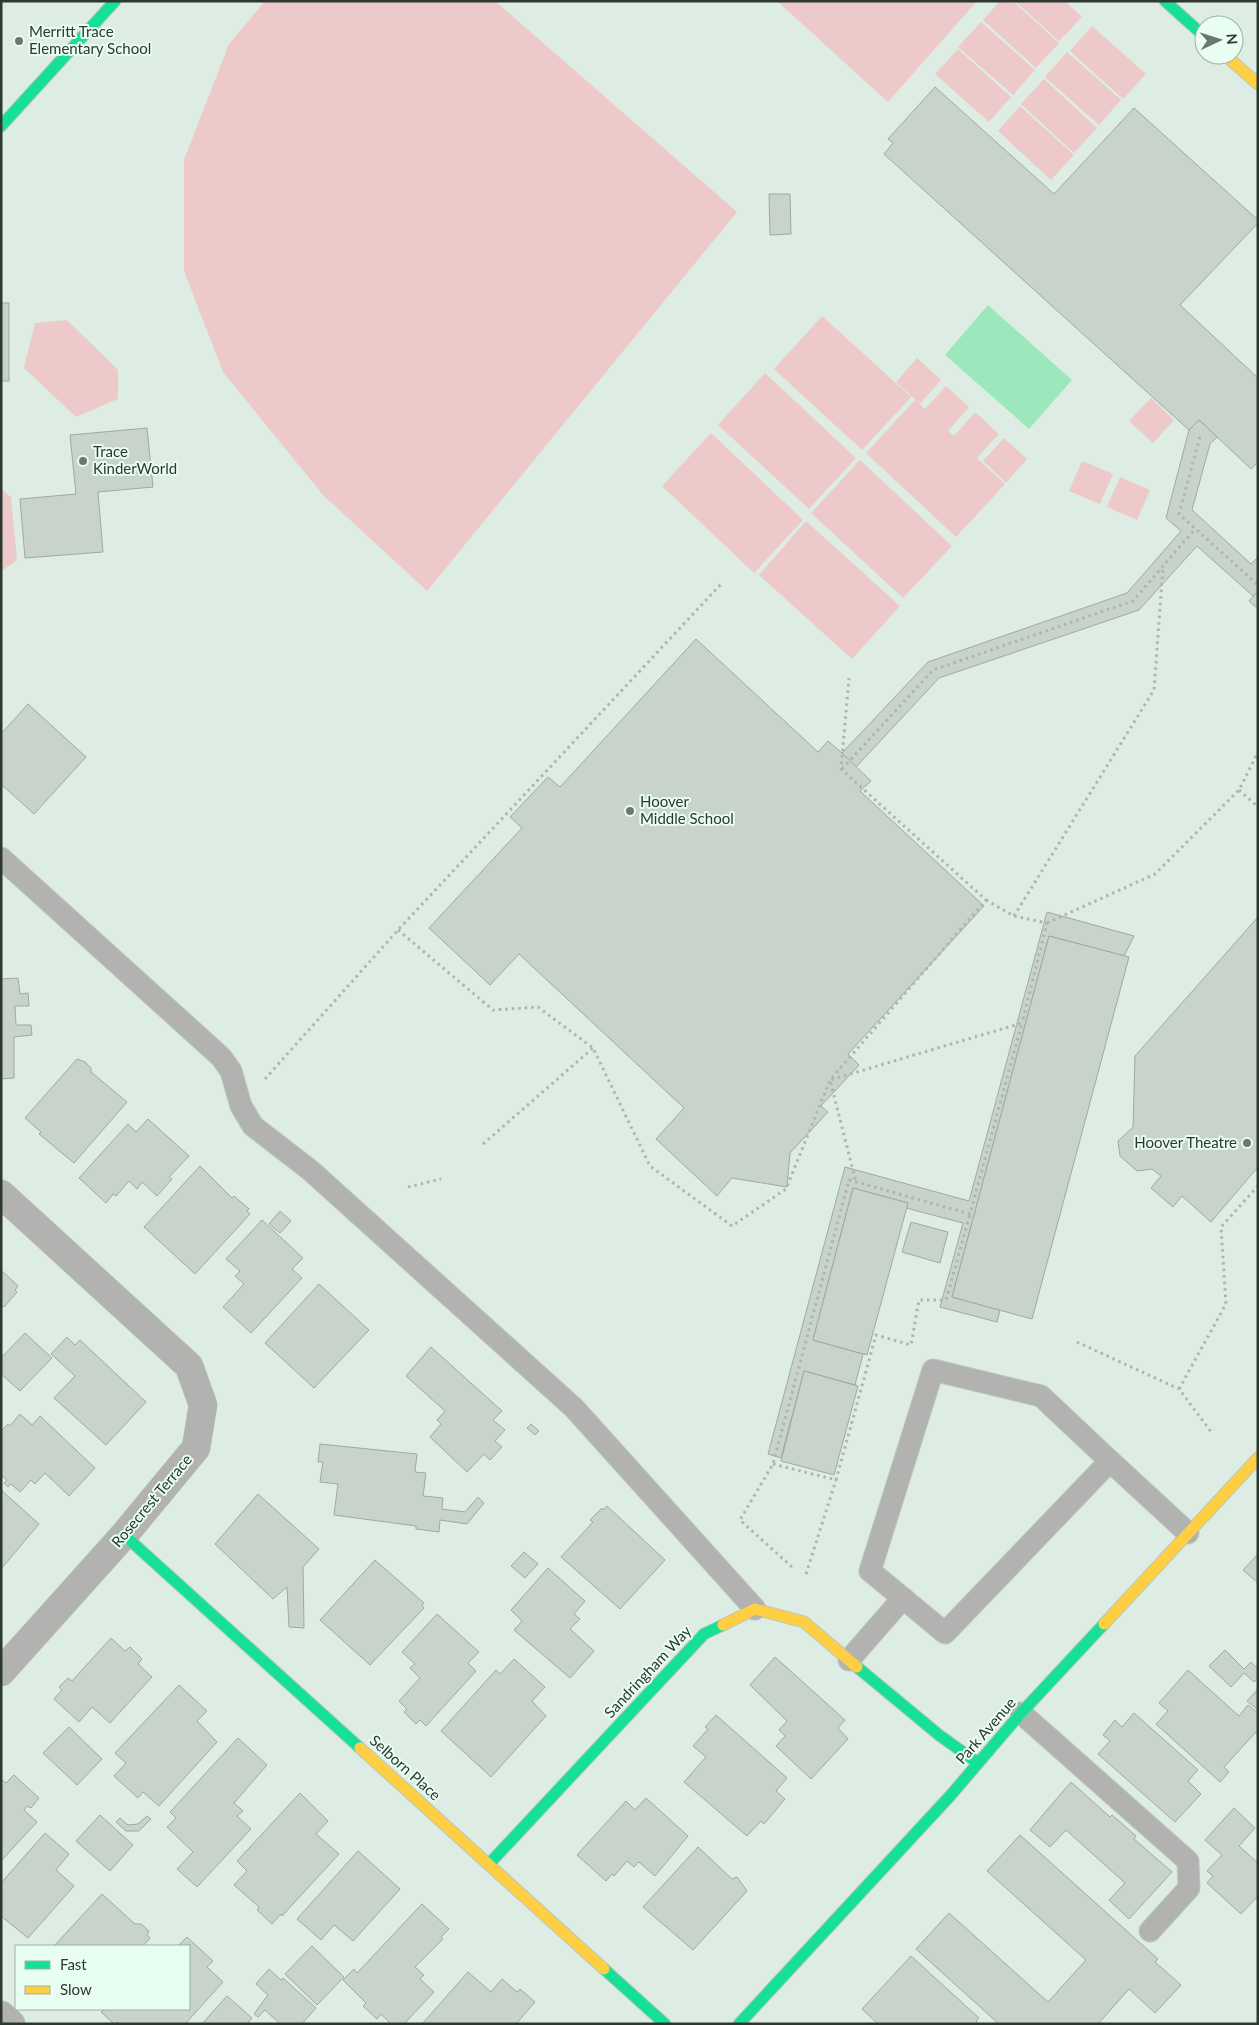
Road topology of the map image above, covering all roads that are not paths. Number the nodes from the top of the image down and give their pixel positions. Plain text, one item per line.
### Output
1 (115, 1) edge
2 (1165, 1) edge
3 (1194, 27) edge
4 (1236, 65) edge
5 (1258, 84) edge
6 (1, 126) edge
7 (1, 858) edge
8 (1, 1194) edge
9 (1258, 1458) edge
10 (1110, 1461) junction
11 (1188, 1533) junction
12 (124, 1535) junction
13 (903, 1598) junction
14 (755, 1609) junction
15 (850, 1660) junction
16 (1, 1672) edge
17 (1021, 1713) junction
18 (978, 1763) junction
19 (489, 1864) junction
20 (1150, 1931) dead end
21 (1, 2015) edge
22 (11, 2024) edge
23 (665, 2024) edge
24 (739, 2024) edge

1 - 6 street
2 - 3 street
4 - 5 street
7 - 14 lane
8 - 12 street, Rosecrest Terrace
9 - 11 street, Park Avenue
10 - 11 lane
10 - 13 lane
10 - 13 lane
11 - 17 street, Park Avenue
12 - 16 street, Rosecrest Terrace
12 - 19 street, Selborn Place
13 - 15 lane
14 - 15 street
14 - 19 street, Sandringham Way
15 - 18 street
17 - 18 street, Park Avenue
17 - 20 lane
18 - 24 street, Park Avenue
19 - 23 street, Selborn Place
21 - 22 street

